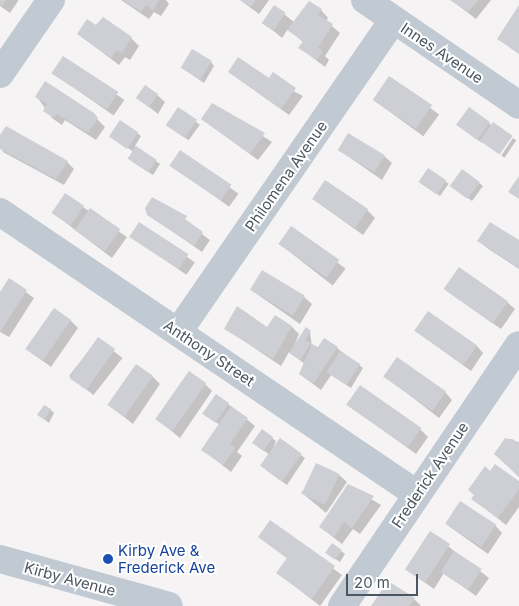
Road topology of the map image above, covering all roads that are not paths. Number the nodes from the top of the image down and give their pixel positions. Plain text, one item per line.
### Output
1 (51, 0) edge
2 (365, 0) edge
3 (394, 20) junction
4 (0, 74) edge
5 (519, 105) edge
6 (0, 212) edge
7 (178, 332) junction
8 (519, 345) edge
9 (418, 494) junction
10 (0, 559) edge
11 (169, 606) edge
12 (342, 606) edge

1 - 4 street
2 - 3 street, Innes Avenue
3 - 5 street, Innes Avenue
3 - 7 street, Philomena Avenue
6 - 7 street, Anthony Street
7 - 9 street, Anthony Street
8 - 9 street, Frederick Avenue
9 - 12 street, Frederick Avenue
10 - 11 street, Kirby Avenue

